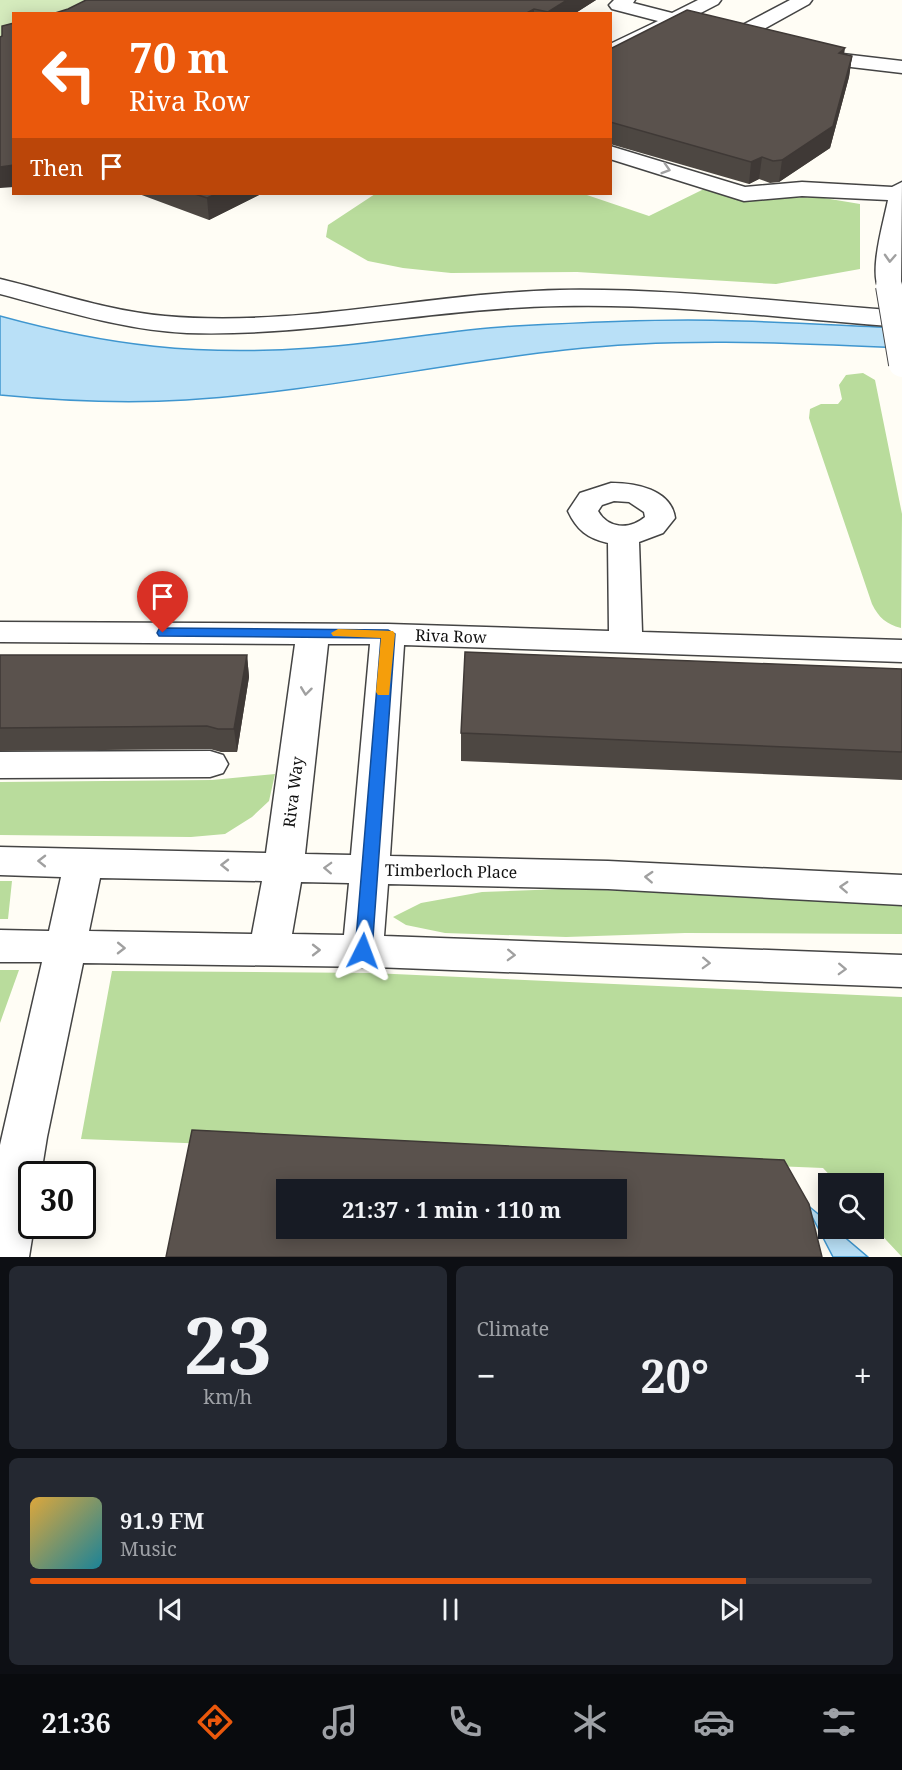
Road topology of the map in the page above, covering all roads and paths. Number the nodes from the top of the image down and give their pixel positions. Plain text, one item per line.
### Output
1 (712, 0) edge
2 (803, 0) edge
3 (615, 6) edge
4 (671, 20) junction
5 (738, 35) junction
6 (612, 51) edge
7 (902, 68) edge
8 (612, 153) edge
9 (788, 176) edge
10 (842, 191) junction
11 (901, 191) edge
12 (0, 286) edge
13 (667, 299) junction
14 (902, 309) edge
15 (902, 320) edge
16 (902, 364) edge
17 (623, 535) dead end
18 (0, 632) edge
19 (313, 633) junction
20 (388, 634) junction
21 (626, 642) junction
22 (902, 651) edge
23 (210, 764) dead end
24 (0, 765) edge
25 (0, 861) edge
26 (84, 862) junction
27 (284, 866) junction
28 (368, 869) junction
29 (902, 890) edge
30 (0, 946) edge
31 (65, 947) junction
32 (269, 950) junction
33 (363, 951) junction
34 (902, 971) edge
35 (5, 1257) edge

1 - 4 street
2 - 5 street
3 - 4 street
4 - 5 street
4 - 6 street
5 - 7 street
8 -> 10 street
9 - 10 street
10 - 11 street
11 -> 16 street, bridge
12 - 13 street
13 - 14 street
13 - 15 street
17 - 21 street
18 - 19 street, Riva Row
19 - 20 street, Riva Row
19 -> 27 street, Riva Way
20 - 21 street, Riva Row
20 - 28 street
21 - 22 street, Riva Row
23 - 24 street
26 -> 25 street, Timberloch Place
27 -> 26 street, Timberloch Place
26 - 31 street
28 -> 27 street, Timberloch Place
27 - 32 street, Riva Way
29 -> 28 street, Timberloch Place
28 - 33 street
30 - 31 street
31 -> 32 street
31 - 35 street
32 -> 33 street
33 -> 34 street

